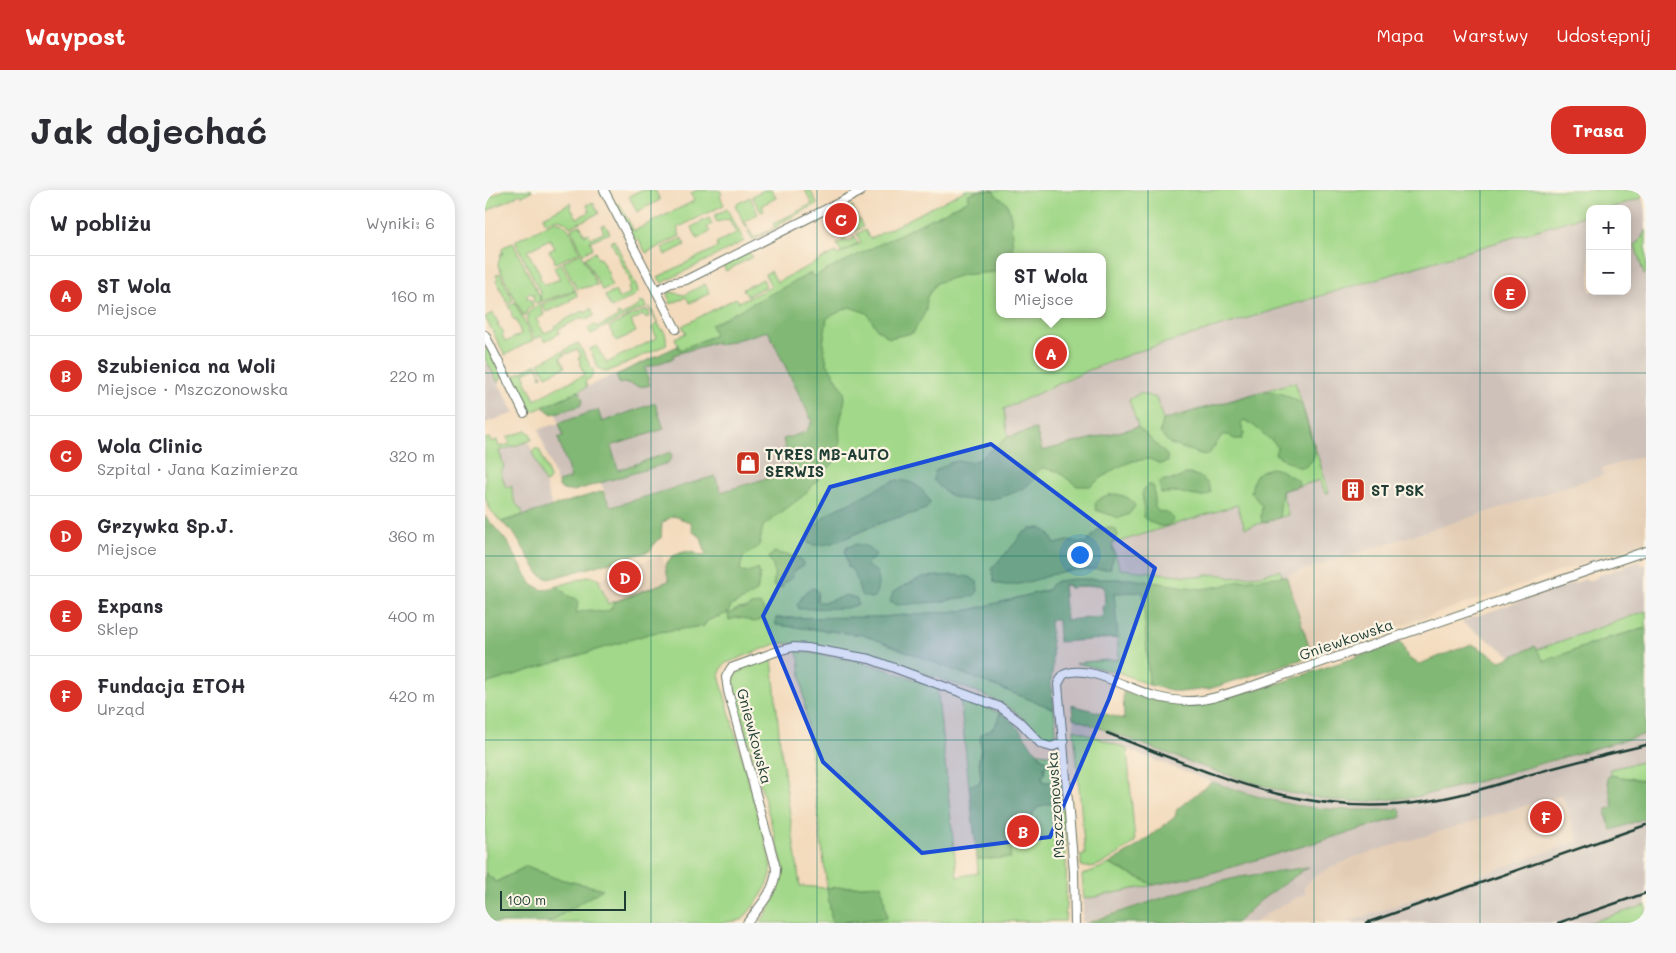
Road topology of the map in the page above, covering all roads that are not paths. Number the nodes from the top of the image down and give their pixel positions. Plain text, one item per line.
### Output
1 (604, 190) edge
2 (860, 192) dead end
3 (656, 291) junction
4 (676, 329) dead end
5 (485, 335) edge
6 (523, 413) dead end
7 (1646, 552) edge
8 (1058, 684) joint
9 (1064, 742) junction
10 (747, 923) edge
11 (1075, 923) edge

1 - 3 street
2 - 3 street
3 - 4 street
5 - 6 street
7 - 8 street, Gniewkowska
8 - 9 street, Mszczonowska
9 - 10 street, Gniewkowska
9 - 11 street, Mszczonowska

